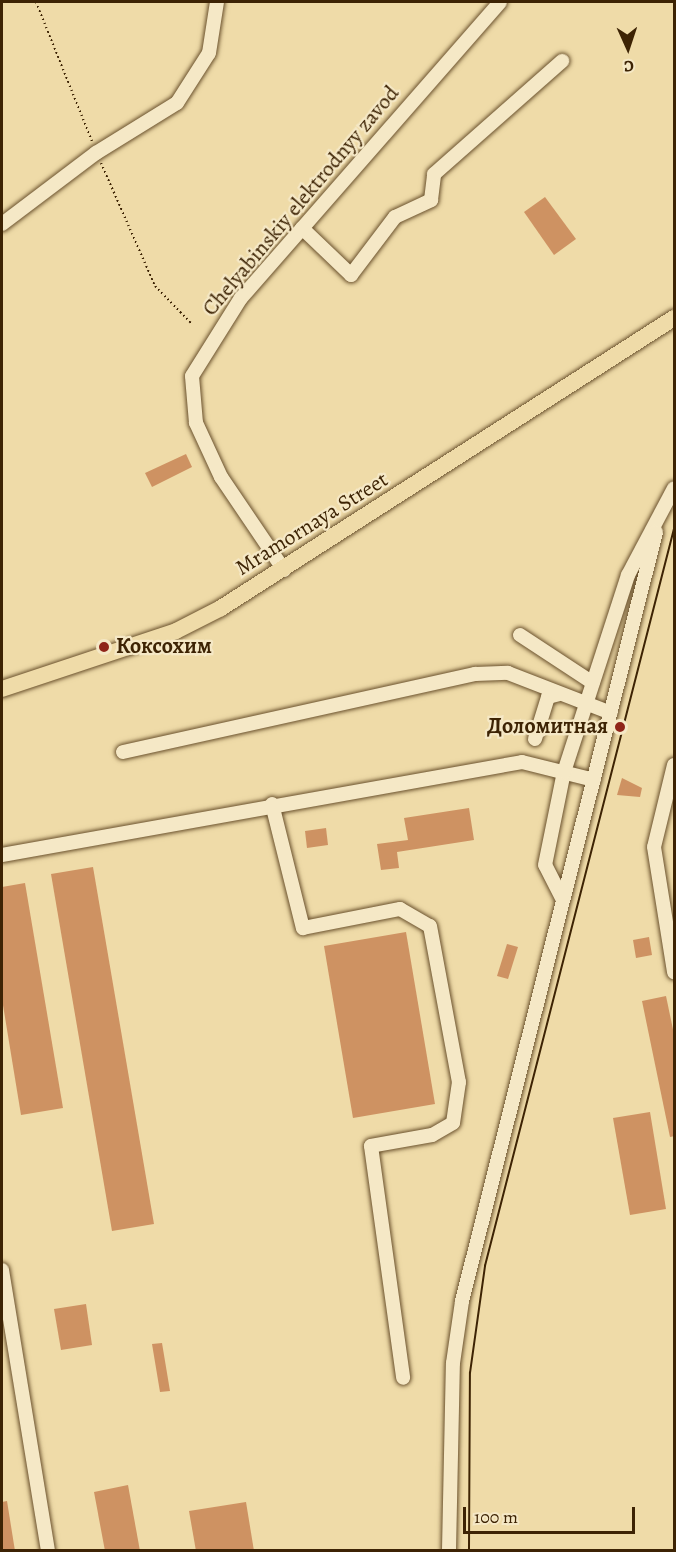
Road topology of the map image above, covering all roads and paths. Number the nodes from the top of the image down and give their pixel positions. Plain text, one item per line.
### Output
1 (36, 2) edge
2 (218, 2) edge
3 (500, 2) edge
4 (562, 61) dead end
5 (96, 153) junction
6 (2, 224) edge
7 (302, 228) junction
8 (675, 318) edge
9 (192, 324) dead end
10 (675, 488) edge
11 (656, 532) junction
12 (284, 570) junction
13 (520, 635) dead end
14 (593, 683) junction
15 (2, 689) edge
16 (559, 694) junction
17 (584, 705) junction
18 (611, 713) junction
19 (535, 739) dead end
20 (123, 752) dead end
21 (675, 765) edge
22 (564, 772) junction
23 (594, 780) junction
24 (272, 804) junction
25 (2, 855) edge
26 (563, 900) junction
27 (675, 972) edge
28 (2, 1270) edge
29 (403, 1378) dead end
30 (48, 1551) edge
31 (449, 1551) edge

1 - 5 path
2 - 5 street
3 - 7 street, Chelyabinskiy elektrodnyy zavod
4 - 7 street
5 - 6 street
5 - 9 path
7 - 12 street, Chelyabinskiy elektrodnyy zavod
8 - 12 main road, Mramornaya Street
10 - 11 street
11 - 14 street
11 - 18 street
12 - 15 main road, Mramornaya Street
13 - 14 street
14 - 17 street
16 - 17 street
16 - 19 street
16 - 20 street
17 - 18 street
17 - 22 street
18 - 23 street
21 - 27 street
22 - 23 street
22 - 24 street
22 - 26 street
23 - 26 street
24 - 25 street
24 - 29 street
26 - 31 street
28 - 30 street

